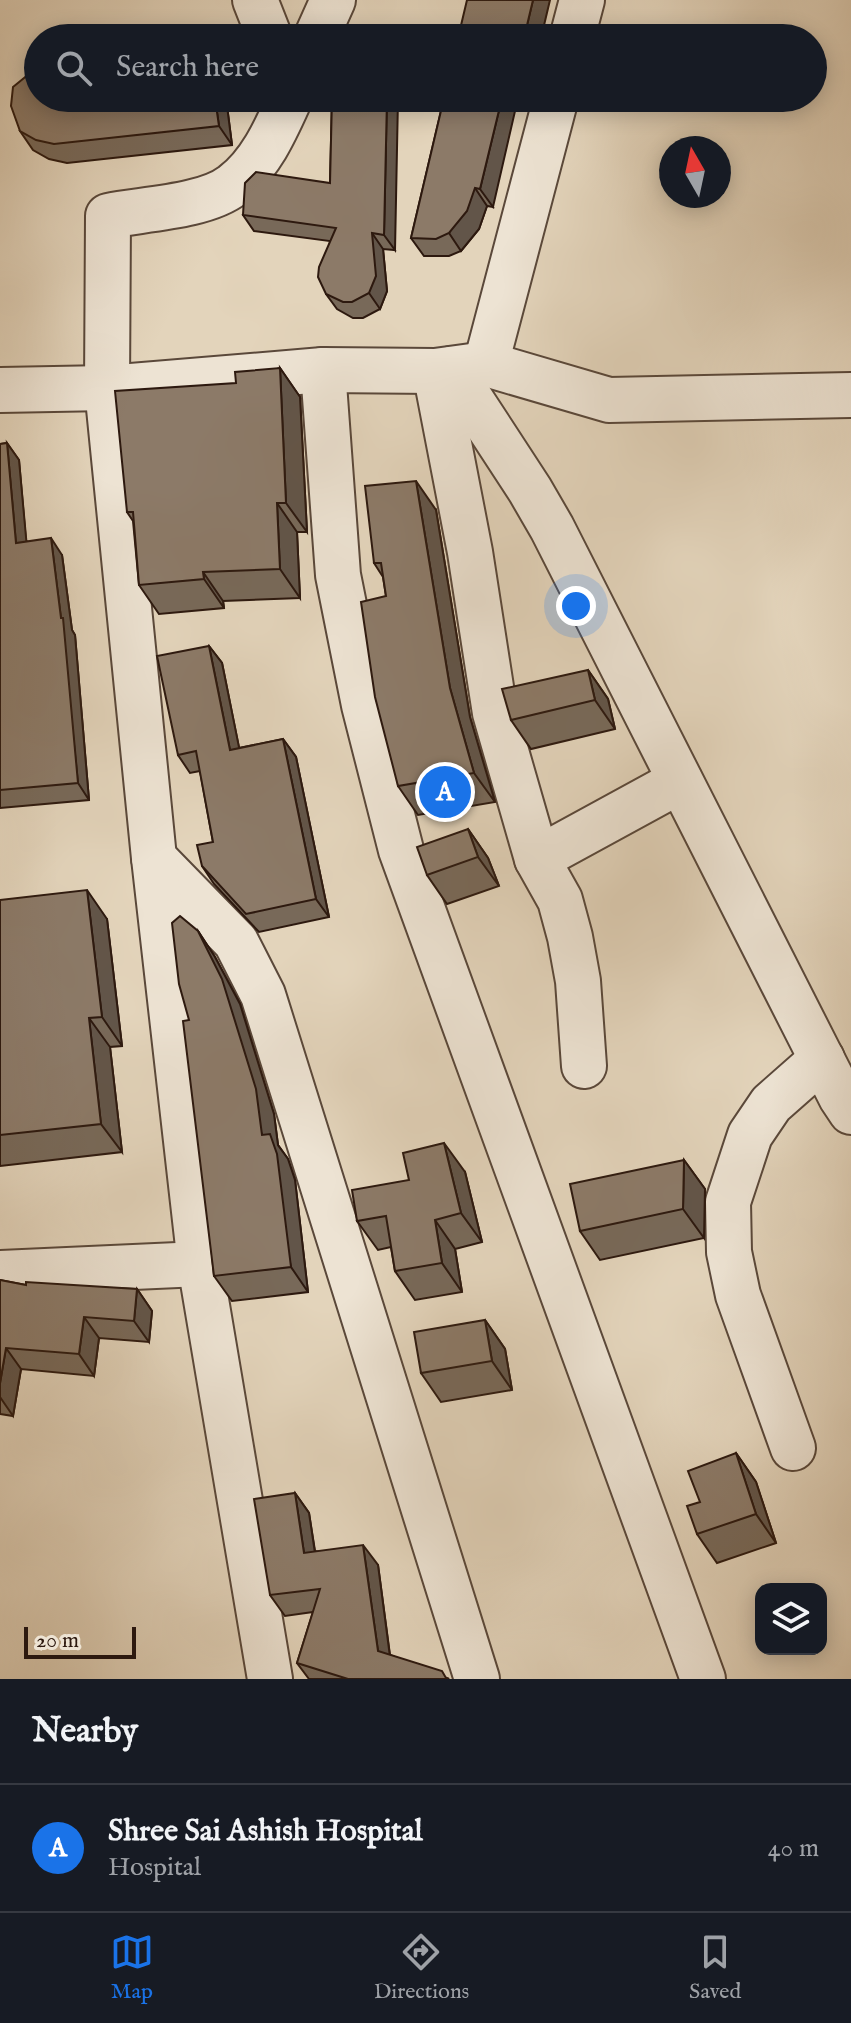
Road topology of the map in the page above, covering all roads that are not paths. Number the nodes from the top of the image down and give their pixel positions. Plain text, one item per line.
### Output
1 (255, 0) edge
2 (333, 0) edge
3 (582, 0) edge
4 (264, 24) edge
5 (322, 24) edge
6 (576, 24) edge
7 (284, 112) edge
8 (551, 112) edge
9 (457, 368) junction
10 (323, 370) junction
11 (107, 388) junction
12 (0, 390) edge
13 (851, 395) edge
14 (680, 781) junction
15 (154, 858) junction
16 (537, 859) junction
17 (822, 1059) junction
18 (584, 1066) dead end
19 (851, 1112) edge
20 (200, 1264) junction
21 (0, 1273) edge
22 (793, 1448) dead end
23 (270, 1679) edge
24 (477, 1679) edge
25 (703, 1679) edge

1 - 4 street
2 - 5 street
3 - 6 street
7 - 11 street
8 - 9 street
9 - 10 street
9 - 13 street
9 - 14 street
9 - 16 street
10 - 11 street
10 - 25 street
11 - 12 street
11 - 15 street
14 - 16 street
14 - 17 street
15 - 20 street
15 - 24 street
16 - 18 street
17 - 19 street
17 - 22 street
20 - 21 street
20 - 23 street

